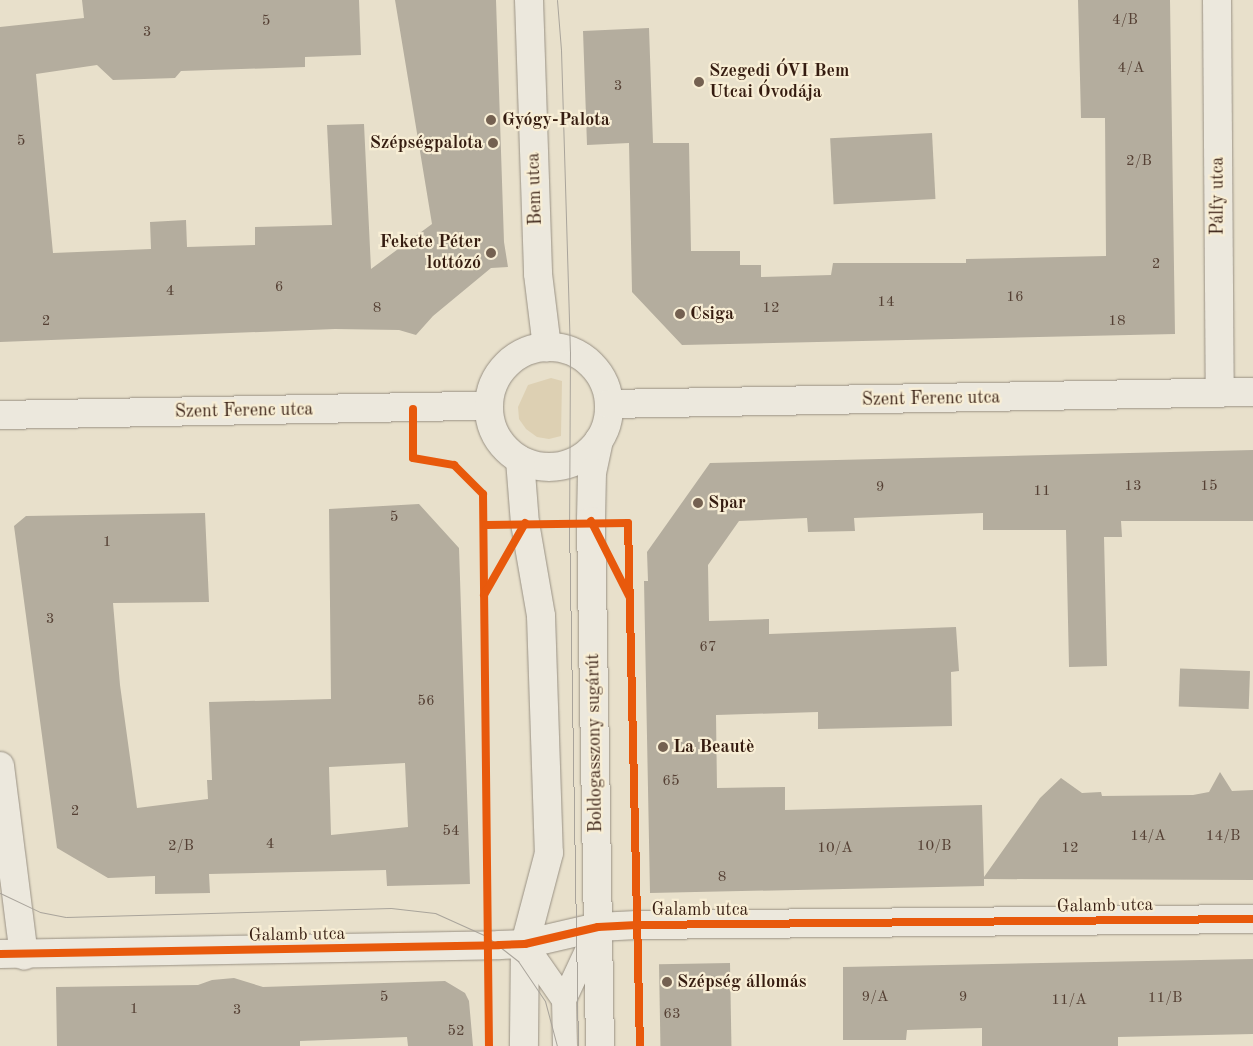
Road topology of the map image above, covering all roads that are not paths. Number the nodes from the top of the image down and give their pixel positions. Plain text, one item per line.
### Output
1 (529, 0) edge
2 (1217, 0) edge
3 (547, 347) junction
4 (1253, 392) edge
5 (1220, 393) junction
6 (609, 404) junction
7 (488, 406) junction
8 (0, 415) edge
9 (599, 440) junction
10 (520, 460) junction
11 (0, 766) edge
12 (1253, 919) edge
13 (598, 927) junction
14 (525, 944) junction
15 (12, 955) edge
16 (564, 1000) junction
17 (524, 1046) edge
18 (565, 1046) edge
19 (600, 1046) edge

1 - 3 street, Bem utca
2 - 5 street, Pálfy utca
3 - 6 street
3 - 7 street
4 - 5 street, Szent Ferenc utca
5 - 6 street, Szent Ferenc utca
6 - 9 street
7 - 8 street, Szent Ferenc utca
7 - 10 street
9 - 10 street
9 - 13 street, Boldogasszony sugárút
10 - 14 street
11 - 15 street
12 - 13 street, Galamb utca
13 - 14 street, Galamb utca
13 - 16 lane
13 - 19 street, Boldogasszony sugárút
14 - 15 street, Galamb utca
14 - 16 lane
14 - 17 street
16 - 18 lane

